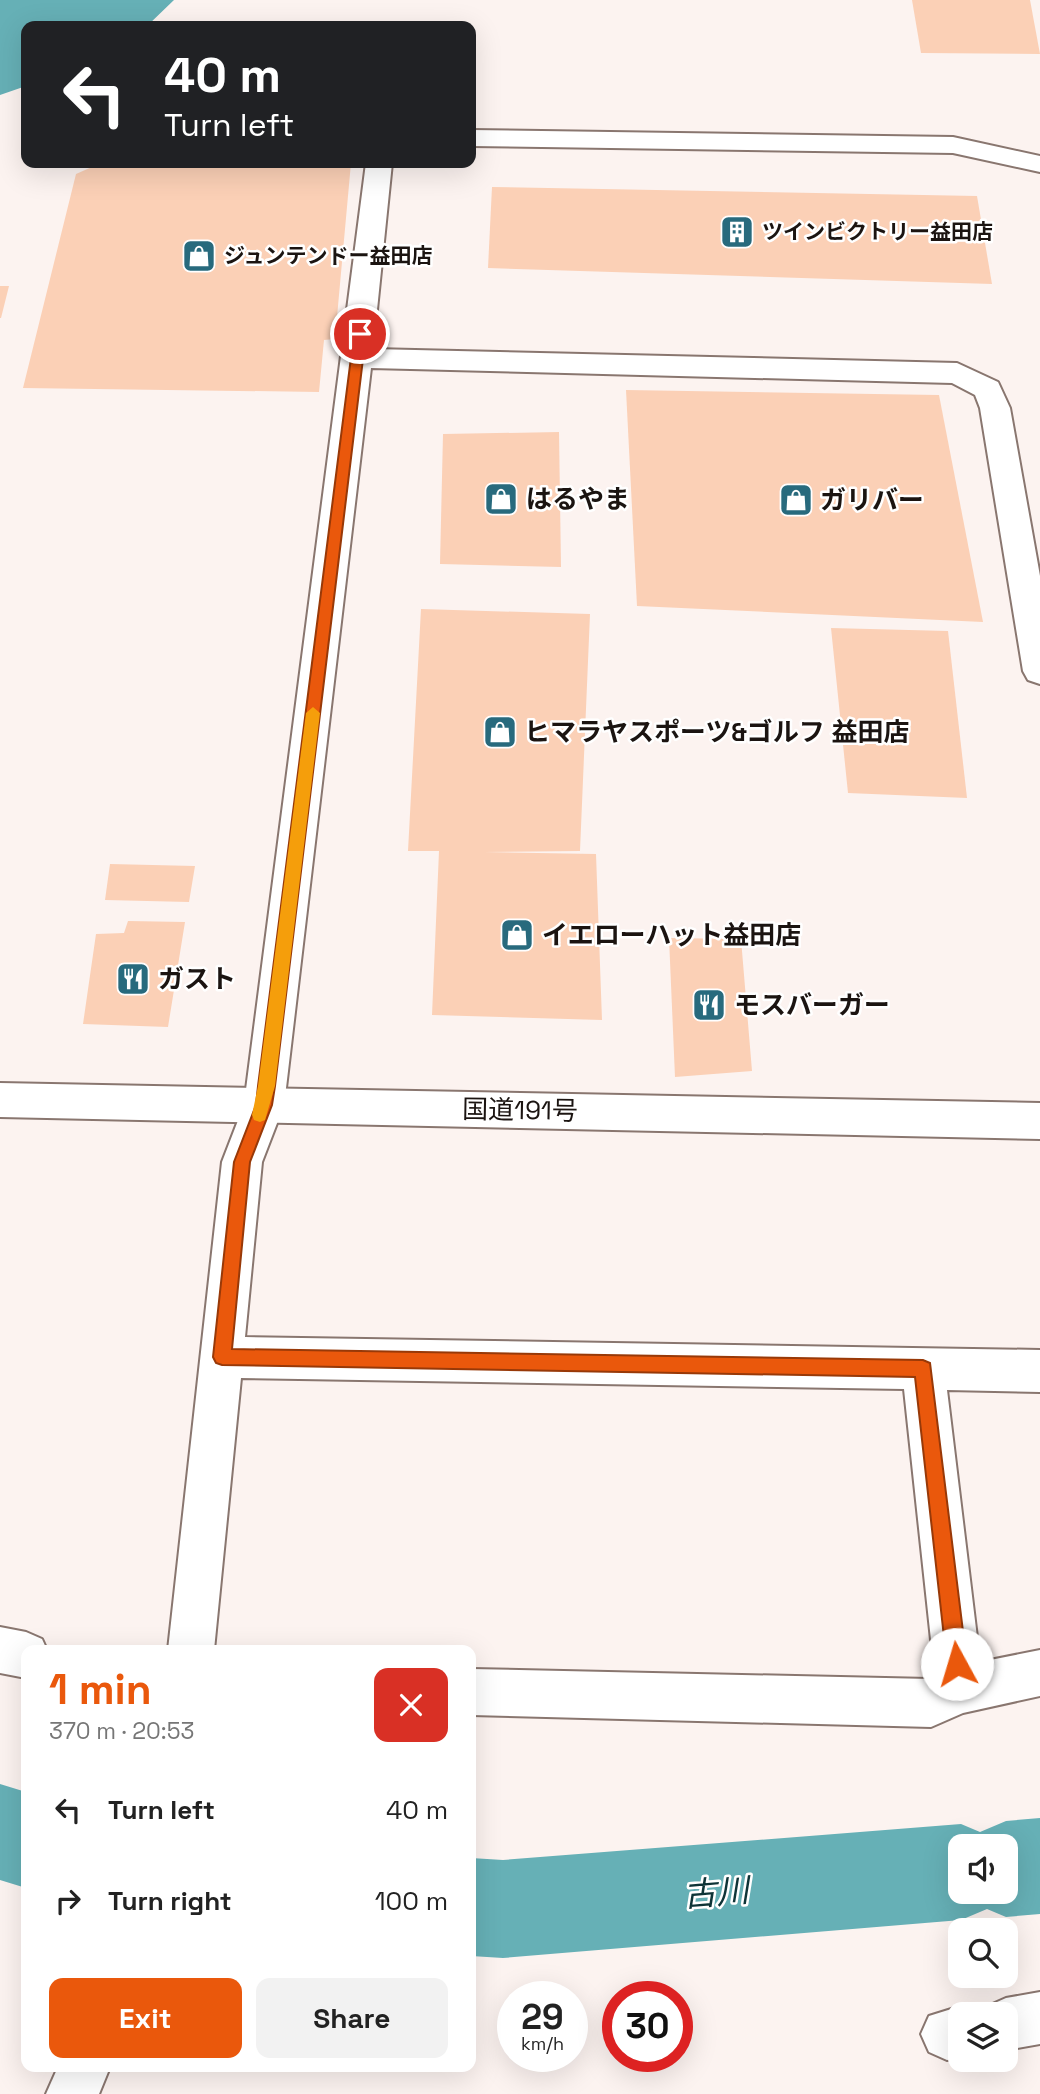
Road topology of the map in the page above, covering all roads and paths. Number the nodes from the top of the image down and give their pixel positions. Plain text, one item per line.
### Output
1 (476, 138) edge
2 (1040, 164) edge
3 (378, 168) edge
4 (358, 359) junction
5 (1040, 671) edge
6 (0, 1100) edge
7 (264, 1105) junction
8 (1040, 1121) edge
9 (222, 1357) junction
10 (923, 1369) junction
11 (1040, 1371) edge
12 (192, 1645) edge
13 (0, 1650) edge
14 (21, 1654) edge
15 (1040, 1673) edge
16 (960, 1690) junction
17 (476, 1692) edge
18 (1040, 2018) edge
19 (1018, 2022) edge
20 (82, 2072) edge
21 (72, 2094) edge

1 - 2 main road
3 - 4 main road
4 - 5 main road
4 - 7 main road
6 - 7 main road, 国道191号
7 - 8 main road, 国道191号
7 - 9 main road
9 - 10 main road
9 - 12 main road
10 - 11 main road
10 - 16 main road
13 - 14 main road
15 - 16 main road
16 - 17 main road
18 - 19 main road
20 - 21 main road

